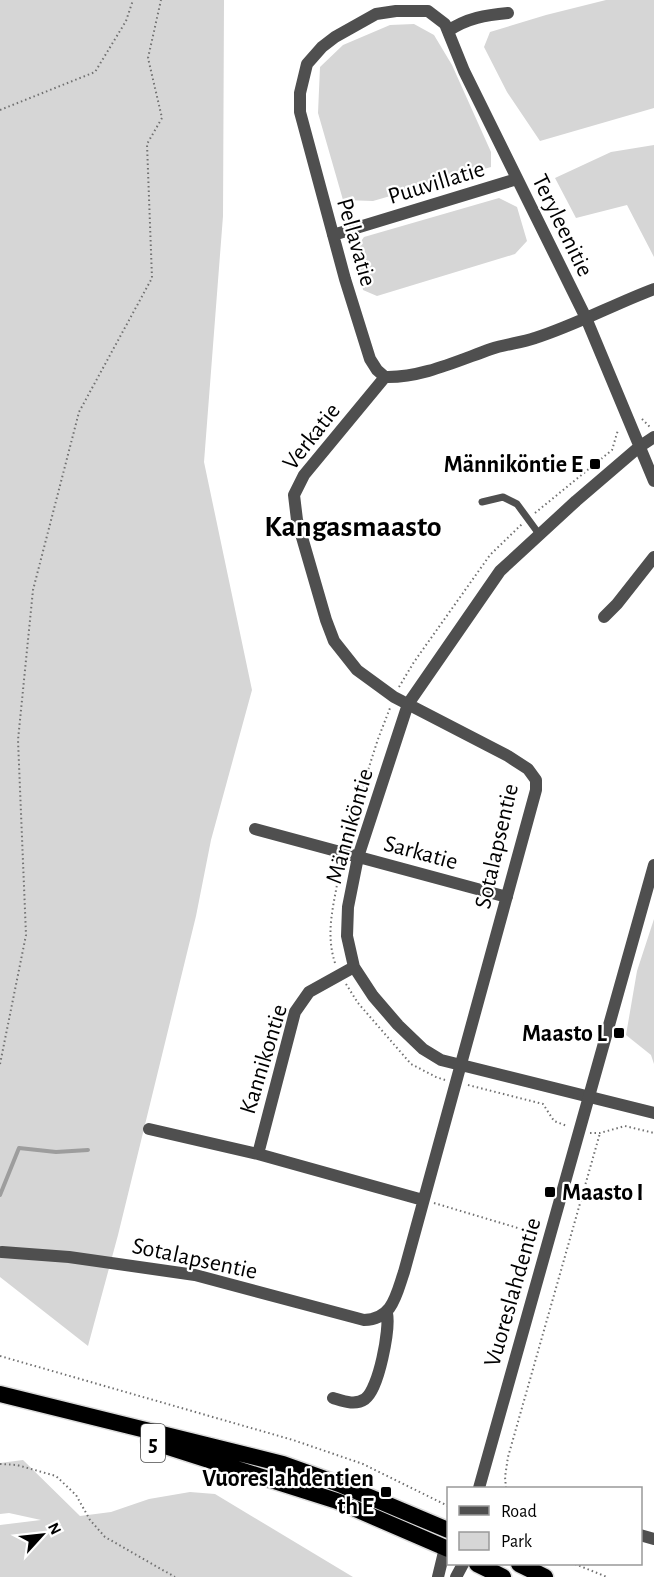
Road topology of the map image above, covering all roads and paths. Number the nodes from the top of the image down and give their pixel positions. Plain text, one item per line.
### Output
1 (133, 0) edge
2 (161, 0) edge
3 (508, 13) dead end
4 (447, 28) junction
5 (0, 110) edge
6 (517, 179) junction
7 (333, 235) junction
8 (654, 289) edge
9 (586, 318) junction
10 (385, 377) junction
11 (654, 437) edge
12 (639, 447) junction
13 (654, 481) edge
14 (482, 502) dead end
15 (539, 534) junction
16 (654, 557) edge
17 (604, 617) dead end
18 (405, 676) dead end
19 (394, 697) junction
20 (408, 704) junction
21 (255, 829) dead end
22 (342, 853) junction
23 (358, 857) junction
24 (654, 865) edge
25 (507, 897) junction
26 (354, 967) junction
27 (339, 974) junction
28 (0, 1064) edge
29 (460, 1066) junction
30 (456, 1082) junction
31 (590, 1096) junction
32 (654, 1113) edge
33 (149, 1129) dead end
34 (579, 1130) junction
35 (600, 1133) junction
36 (654, 1133) edge
37 (258, 1154) junction
38 (423, 1200) junction
39 (548, 1238) junction
40 (2, 1252) dead end
41 (381, 1316) junction
42 (0, 1356) edge
43 (0, 1394) edge
44 (333, 1398) dead end
45 (66, 1412) junction
46 (0, 1464) edge
47 (479, 1487) edge
48 (506, 1487) edge
49 (447, 1506) edge
50 (447, 1530) edge
51 (447, 1546) edge
52 (447, 1549) edge
53 (481, 1565) edge
54 (523, 1565) edge
55 (580, 1565) edge
56 (175, 1577) edge
57 (438, 1577) edge
58 (503, 1577) edge
59 (545, 1577) edge
60 (607, 1577) edge

1 - 5 path
2 - 28 path
3 - 4 street
4 - 6 street, Teryleenitie
4 - 7 street, Pellavatie
6 - 7 street, Puuvillatie
6 - 9 street, Teryleenitie
7 - 10 street, Pellavatie
8 - 9 street
9 - 10 street
9 - 12 street, Teryleenitie
10 - 19 street, Verkatie
11 - 12 street
12 - 13 street, Teryleenitie
12 - 15 street
14 - 15 lane
15 - 20 street, Männiköntie
16 - 17 street
18 - 19 path
19 - 20 street, Verkatie
19 - 22 path
20 - 23 street, Männiköntie
20 - 25 street, Sotalapsentie
21 - 22 street, Sarkatie
22 - 23 street, Sarkatie
22 - 27 path
23 - 25 street, Sarkatie
23 - 26 street, Männiköntie
24 - 31 street, Vuoreslahdentie
25 - 29 street, Sotalapsentie
26 - 27 street, Kannikontie
26 - 29 street, Männiköntie
27 - 30 path
27 - 37 street, Kannikontie
29 - 30 street, Sotalapsentie
29 - 31 street, Männiköntie
30 - 34 path
30 - 38 street, Sotalapsentie
31 - 32 street, Männiköntie
31 - 34 street, Vuoreslahdentie
33 - 37 street
34 - 35 path
34 - 39 street, Vuoreslahdentie
35 - 36 path
35 - 48 path
37 - 38 street
38 - 39 path
38 - 41 street, Sotalapsentie
39 - 47 street, Vuoreslahdentie
40 - 41 street, Sotalapsentie
41 - 44 street
42 - 49 path
43 - 45 highway, 5
45 - 50 highway, 5
45 - 51 highway, 5
46 - 56 path
52 - 57 street
53 - 58 highway
54 - 59 highway
55 - 60 path

